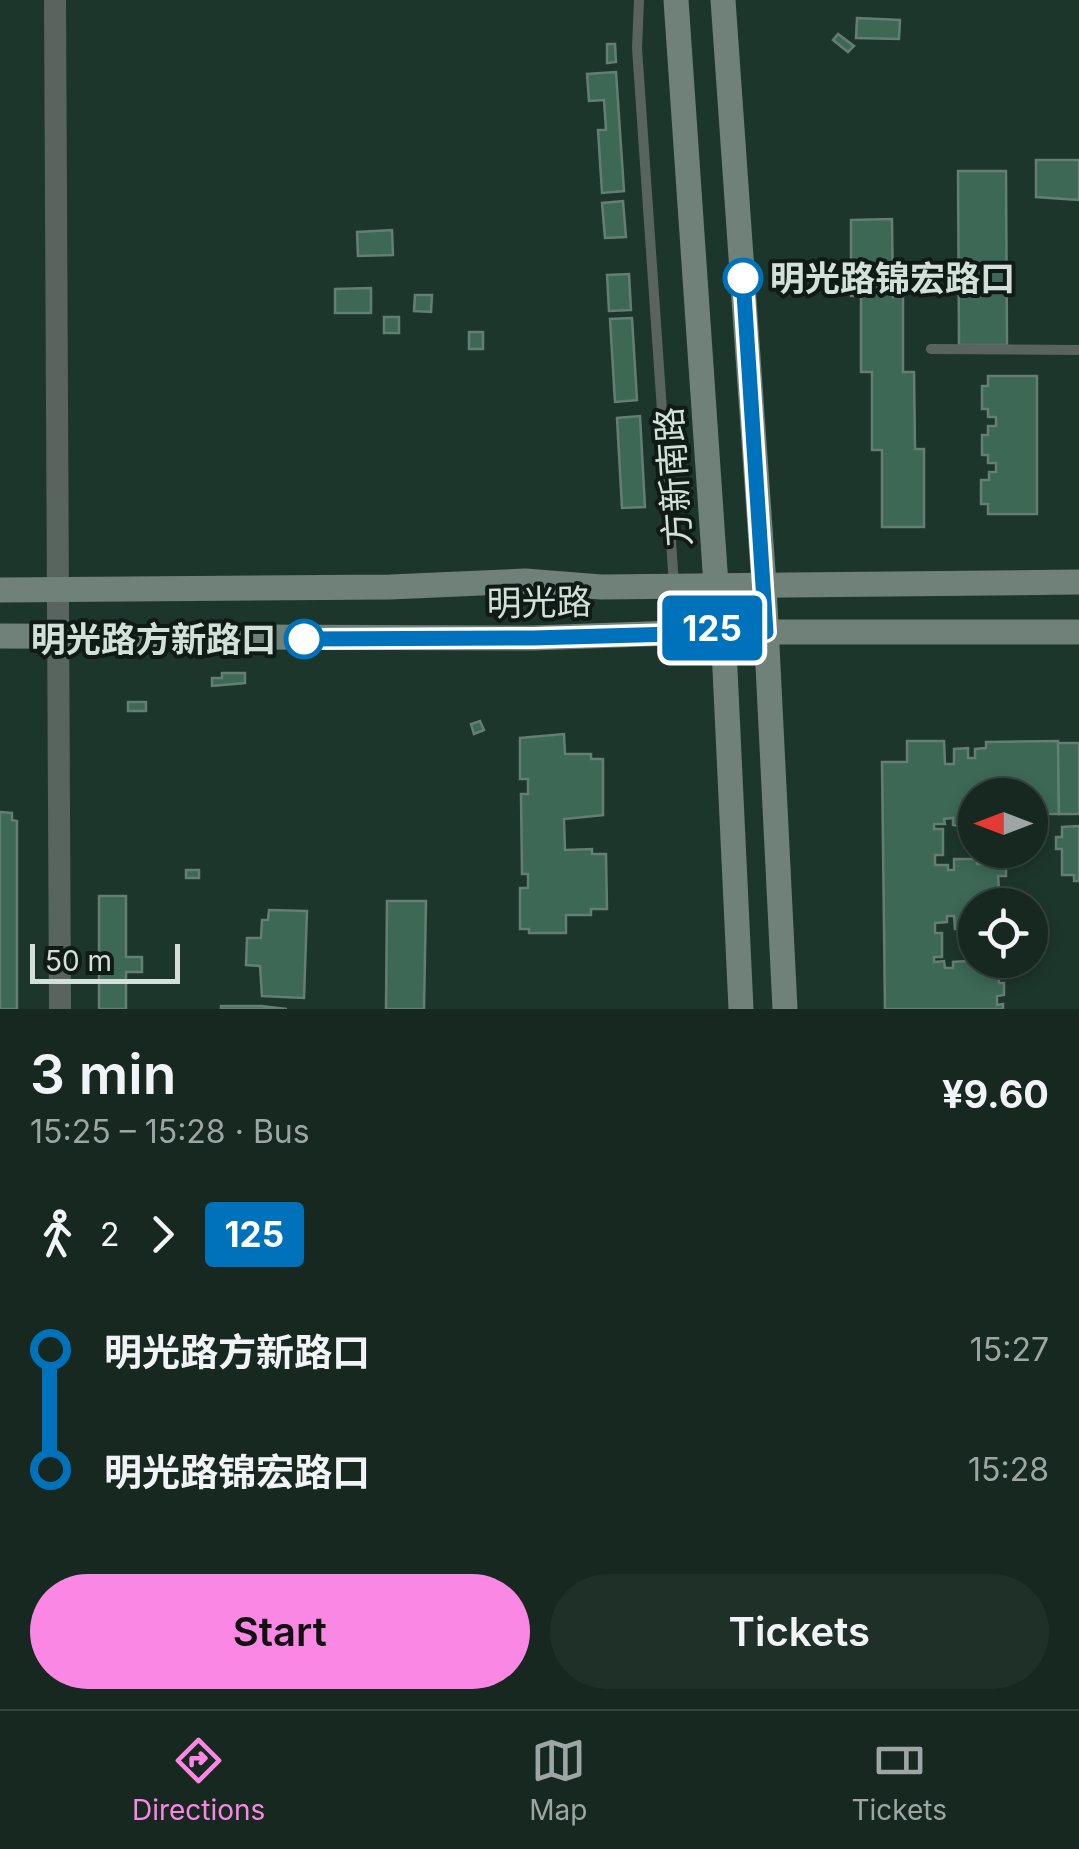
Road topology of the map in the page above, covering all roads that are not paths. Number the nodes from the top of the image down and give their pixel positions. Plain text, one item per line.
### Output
1 (55, 0) edge
2 (640, 0) edge
3 (676, 0) edge
4 (723, 0) edge
5 (930, 350) dead end
6 (1079, 350) edge
7 (1079, 582) edge
8 (674, 585) junction
9 (716, 585) junction
10 (764, 585) junction
11 (0, 590) edge
12 (59, 590) junction
13 (722, 627) junction
14 (766, 632) junction
15 (1079, 632) edge
16 (59, 635) junction
17 (0, 636) edge
18 (60, 1009) edge
19 (741, 1009) edge
20 (785, 1009) edge

1 - 12 street
2 - 8 lane
3 - 9 main road, 方新南路
4 - 10 main road
5 - 6 lane
7 - 10 main road, 明光路
8 - 9 main road, 明光路
8 - 12 main road, 明光路
9 - 10 main road, 明光路
9 - 13 main road, 方新南路
10 - 14 main road
11 - 12 main road, 明光路
12 - 16 street
13 - 14 main road, 明光路
13 - 16 main road, 明光路
13 - 19 main road, 方新南路
14 - 15 main road, 明光路
14 - 20 main road
16 - 17 main road, 明光路
16 - 18 street

